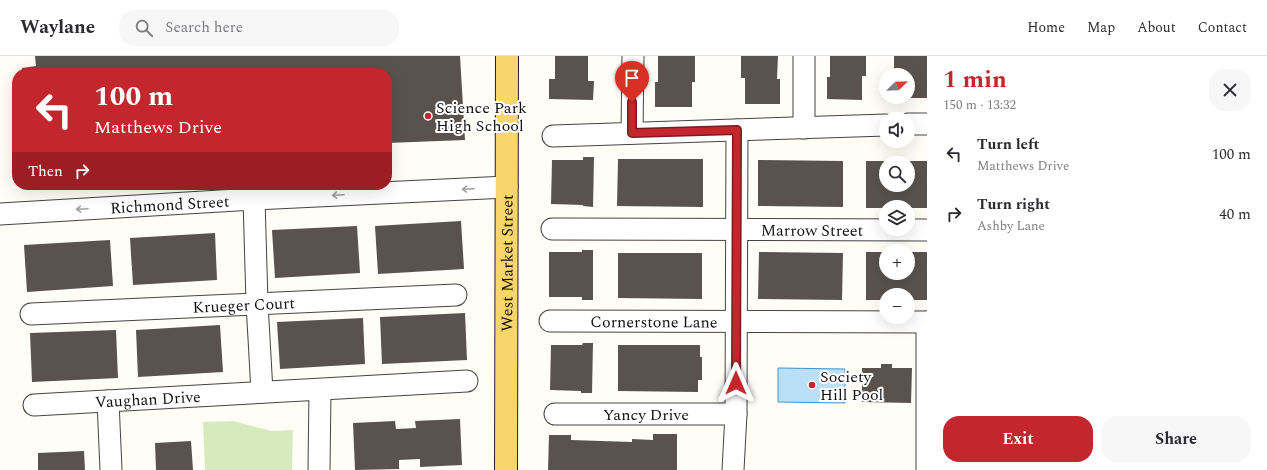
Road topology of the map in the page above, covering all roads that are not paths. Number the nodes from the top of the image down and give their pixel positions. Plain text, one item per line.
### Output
1 (507, 56) edge
2 (633, 56) edge
3 (804, 56) edge
4 (915, 124) edge
5 (927, 124) edge
6 (879, 125) edge
7 (804, 128) junction
8 (737, 130) junction
9 (632, 133) junction
10 (552, 136) dead end
11 (507, 187) junction
12 (254, 199) junction
13 (0, 214) edge
14 (552, 229) dead end
15 (737, 230) junction
16 (927, 230) edge
17 (456, 295) dead end
18 (257, 303) junction
19 (31, 314) dead end
20 (550, 322) dead end
21 (737, 322) junction
22 (927, 322) edge
23 (467, 381) dead end
24 (320, 390) junction
25 (262, 392) junction
26 (108, 401) junction
27 (34, 405) dead end
28 (555, 414) dead end
29 (736, 414) junction
30 (112, 470) edge
31 (319, 470) edge
32 (506, 470) edge
33 (733, 470) edge
34 (927, 470) edge

1 - 11 main road, West Market Street
2 - 9 street
3 - 7 street
4 - 5 street
6 - 7 street
7 - 8 street
8 - 9 street
8 - 15 street
9 - 10 street
11 -> 12 street, Richmond Street
11 - 32 main road, West Market Street
12 -> 13 street, Richmond Street
12 - 18 street
14 - 15 street, Marrow Street
15 - 16 street, Marrow Street
15 - 21 street
17 - 18 street, Krueger Court
18 - 19 street, Krueger Court
18 - 25 street
20 - 21 street, Cornerstone Lane
21 - 22 street, Cornerstone Lane
21 - 29 street
22 - 34 street
23 - 24 street, Vaughan Drive
24 - 25 street, Vaughan Drive
24 - 31 street
25 - 26 street, Vaughan Drive
26 - 27 street, Vaughan Drive
26 - 30 street
28 - 29 street, Yancy Drive
29 - 33 street

